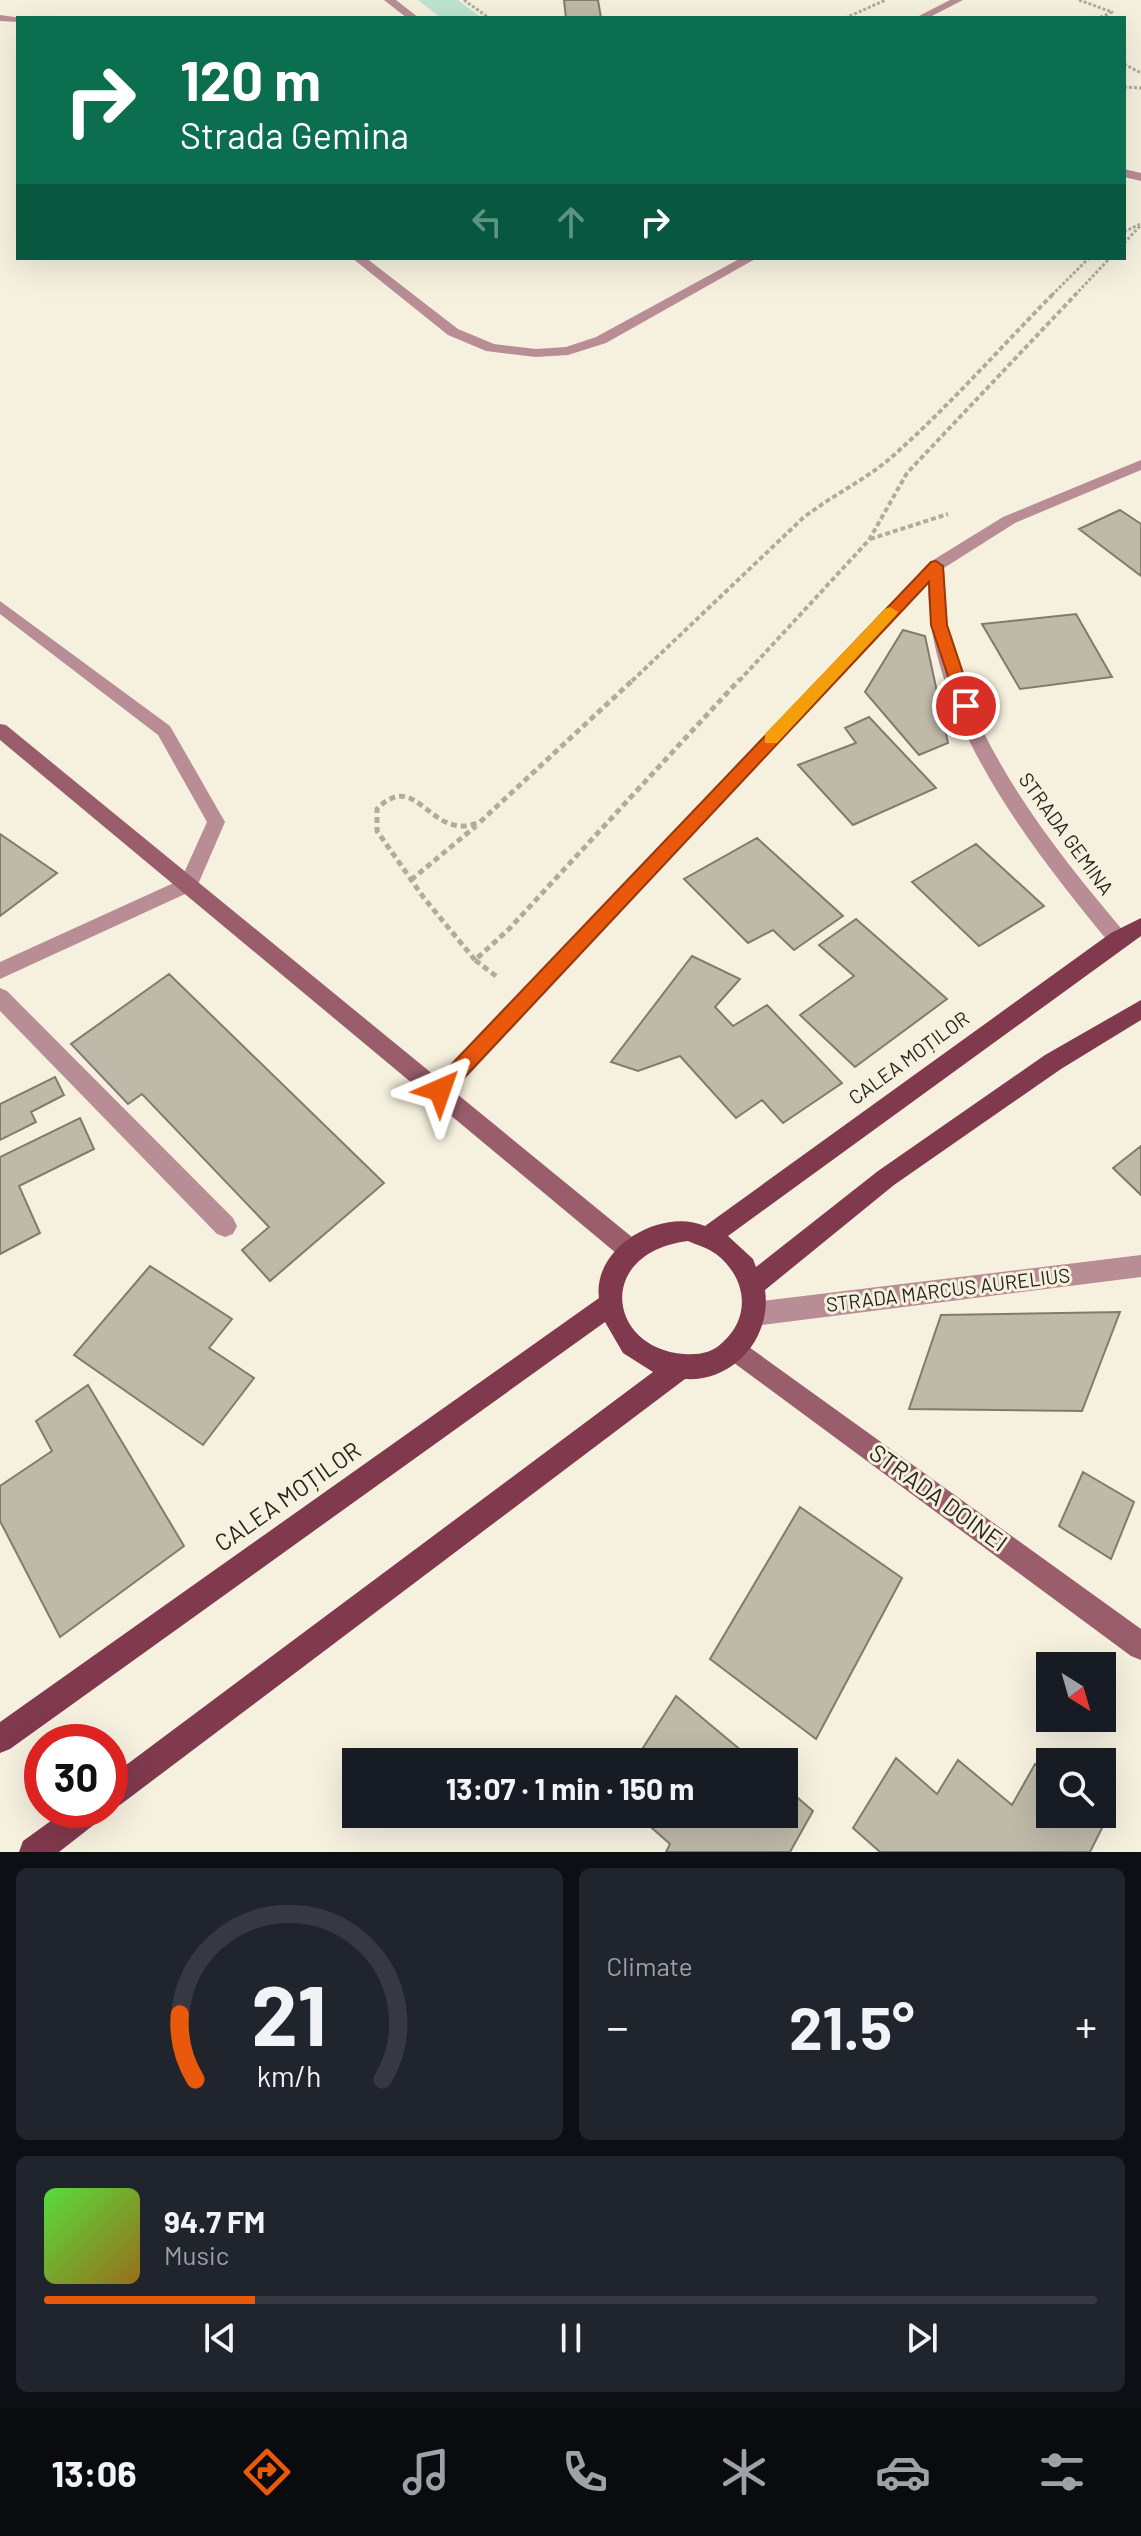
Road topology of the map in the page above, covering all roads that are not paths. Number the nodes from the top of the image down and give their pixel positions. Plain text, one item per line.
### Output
1 (389, 0) edge
2 (958, 0) edge
3 (411, 16) edge
4 (924, 16) edge
5 (361, 260) edge
6 (747, 260) edge
7 (1141, 465) edge
8 (936, 566) junction
9 (0, 606) edge
10 (0, 730) edge
11 (189, 884) junction
12 (1141, 926) edge
13 (1118, 939) junction
14 (0, 971) edge
15 (0, 997) edge
16 (1141, 1009) edge
17 (440, 1090) junction
18 (225, 1226) dead end
19 (710, 1236) junction
20 (630, 1250) junction
21 (1141, 1266) edge
22 (754, 1284) junction
23 (611, 1304) junction
24 (754, 1314) junction
25 (735, 1349) junction
26 (679, 1368) junction
27 (1141, 1646) edge
28 (0, 1739) edge
29 (128, 1781) edge
30 (66, 1828) edge
31 (34, 1852) edge

1 - 3 street
2 - 4 street
5 - 6 street
7 - 8 street
8 - 13 street, STRADA GEMINA
8 - 17 street
9 - 11 street
10 - 11 street
11 - 14 street
11 - 17 street
12 - 13 main road, CALEA MOȚILOR
13 - 19 main road, CALEA MOȚILOR
15 - 18 street
16 - 22 main road
17 - 20 street
19 - 20 main road
19 - 22 main road
20 - 23 main road
21 - 24 street, STRADA MARCUS AURELIUS
22 - 24 main road
23 - 26 main road
23 - 28 main road, CALEA MOȚILOR
24 - 25 main road
25 - 26 main road
25 - 27 street, STRADA DOINEI
26 - 29 main road
30 - 31 main road

